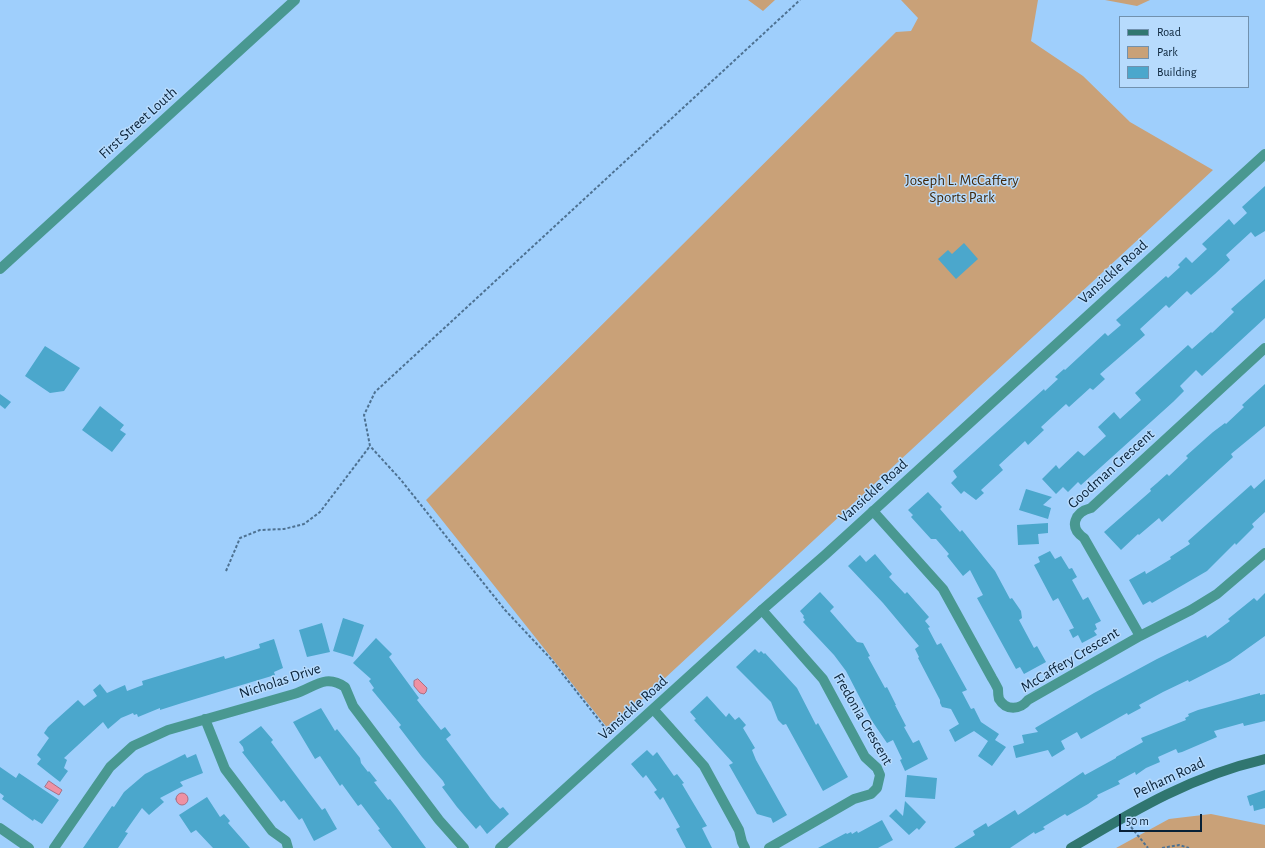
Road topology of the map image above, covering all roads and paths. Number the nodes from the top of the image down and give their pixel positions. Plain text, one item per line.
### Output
1 (295, 0) edge
2 (800, 0) edge
3 (1265, 154) edge
4 (0, 269) edge
5 (1265, 348) edge
6 (370, 446) junction
7 (873, 511) junction
8 (1265, 553) edge
9 (226, 571) dead end
10 (762, 610) junction
11 (1140, 636) junction
12 (654, 710) junction
13 (205, 719) junction
14 (617, 743) junction
15 (1265, 759) edge
16 (1131, 827) dead end
17 (0, 828) edge
18 (29, 848) edge
19 (54, 848) edge
20 (288, 848) edge
21 (464, 848) edge
22 (500, 848) edge
23 (746, 848) edge
24 (769, 848) edge
25 (1070, 848) edge
26 (1148, 848) edge
27 (1162, 848) edge
28 (1189, 848) edge

1 - 4 street, First Street Louth
2 - 6 path
3 - 7 street, Vansickle Road
5 - 11 street, Goodman Crescent
6 - 9 path
6 - 14 path
7 - 10 street, Vansickle Road
7 - 11 street, McCaffery Crescent
8 - 11 street, McCaffery Crescent
10 - 12 street, Vansickle Road
10 - 24 street, Fredonia Crescent
12 - 14 street, Vansickle Road
12 - 23 street
13 - 19 street, Nicholas Drive
13 - 20 street
13 - 21 street, Nicholas Drive
14 - 22 street, Vansickle Road
15 - 25 main road, Pelham Road
16 - 26 path
17 - 18 street
27 - 28 path

